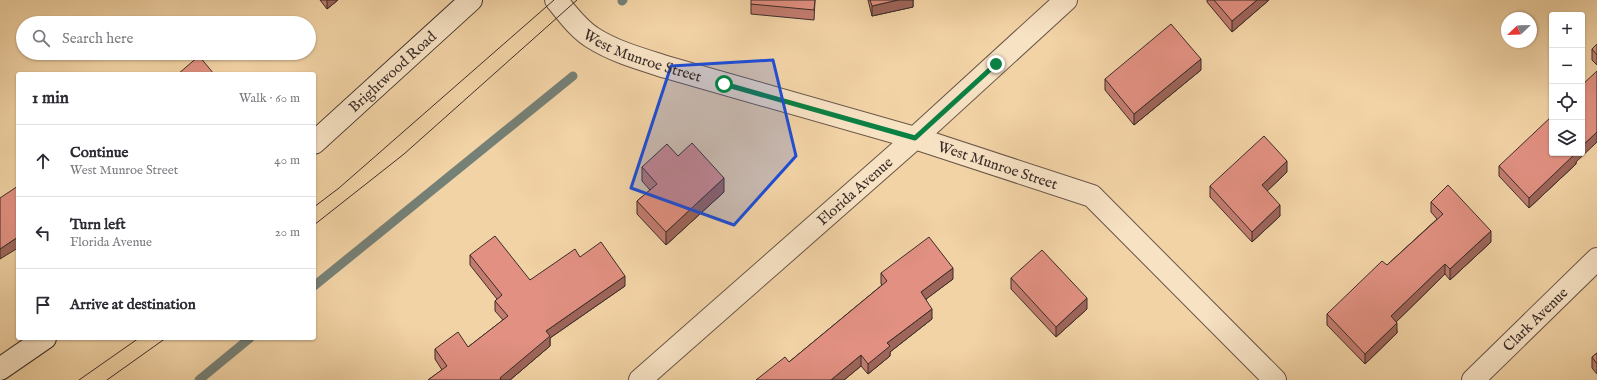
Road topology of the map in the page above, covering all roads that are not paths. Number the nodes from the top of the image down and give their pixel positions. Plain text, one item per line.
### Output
1 (471, 0) edge
2 (556, 0) edge
3 (1066, 0) edge
4 (915, 138) junction
5 (316, 141) edge
6 (1597, 259) edge
7 (42, 340) edge
8 (0, 369) edge
9 (640, 380) edge
10 (1275, 380) edge
11 (1473, 380) edge

1 - 5 street, Brightwood Road
2 - 4 street, West Munroe Street
3 - 4 street, Florida Avenue
4 - 9 street, Florida Avenue
4 - 10 street, West Munroe Street
6 - 11 street, Clark Avenue
7 - 8 street

